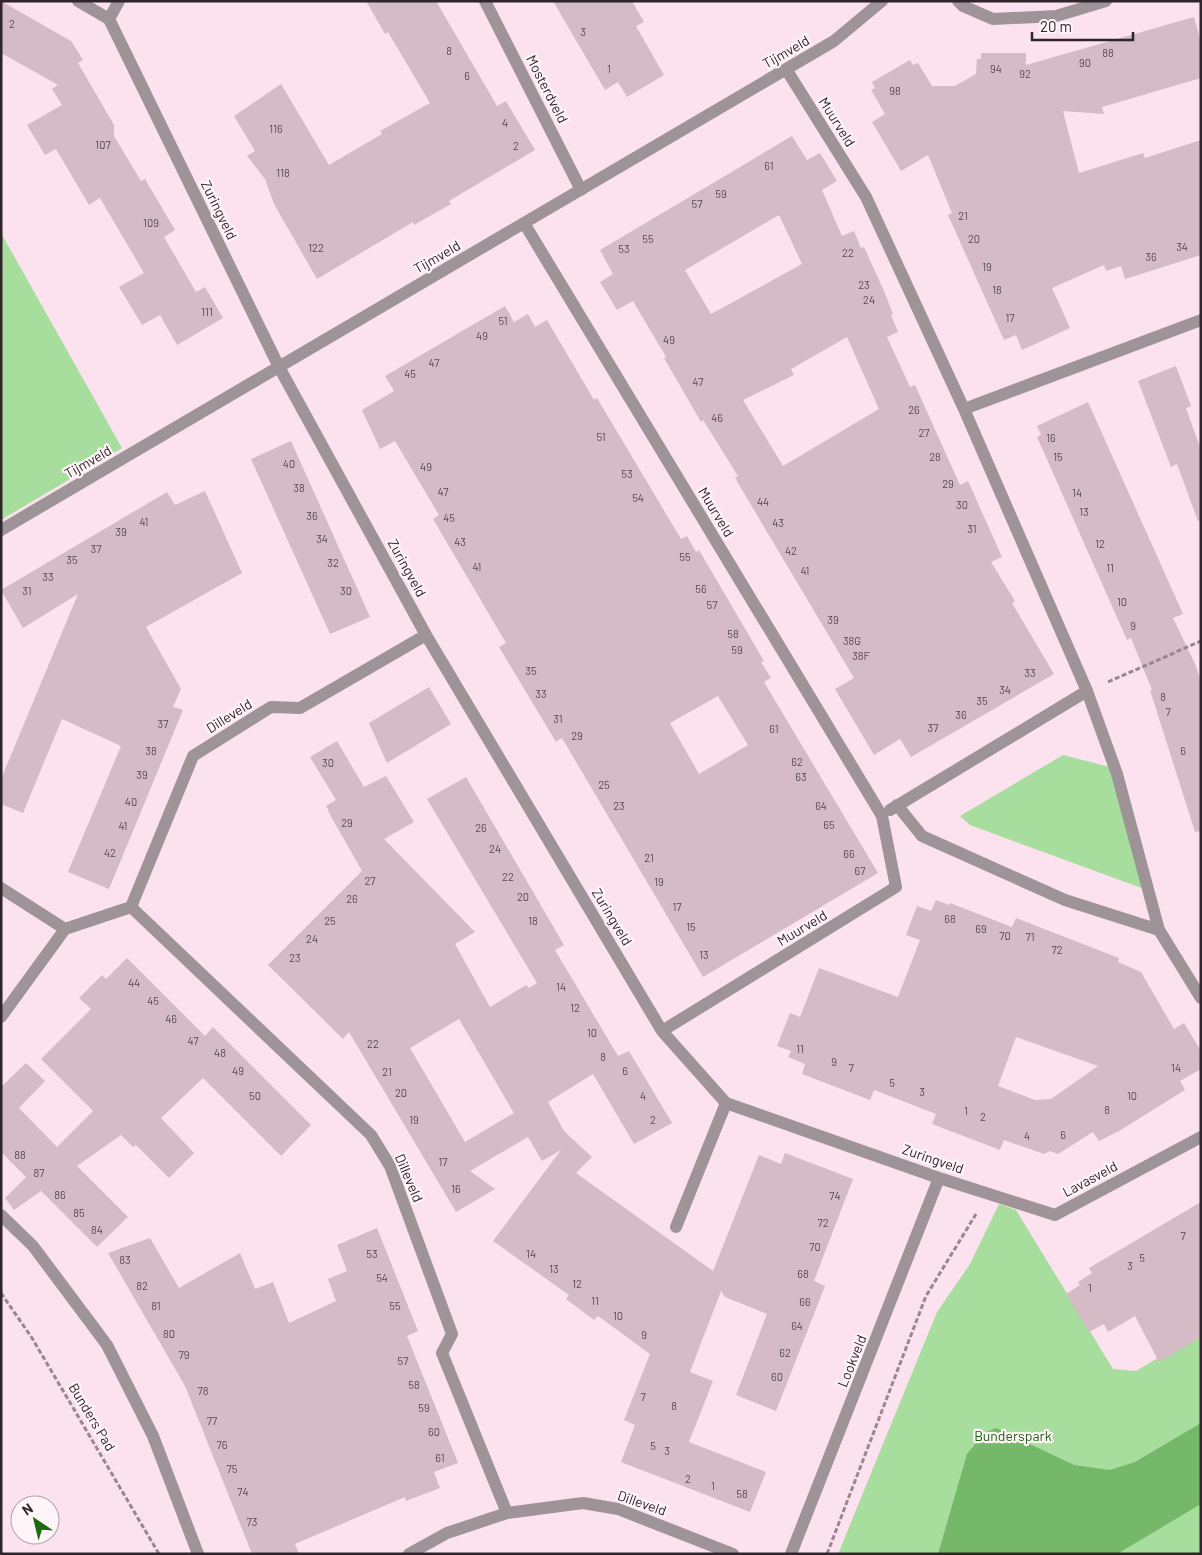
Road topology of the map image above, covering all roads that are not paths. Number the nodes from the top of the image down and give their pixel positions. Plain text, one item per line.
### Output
1 (78, 1) edge
2 (119, 1) edge
3 (485, 1) edge
4 (882, 1) edge
5 (958, 1) edge
6 (1106, 1) edge
7 (109, 19) junction
8 (786, 70) junction
9 (581, 190) junction
10 (524, 223) junction
11 (1201, 320) edge
12 (279, 367) junction
13 (964, 409) junction
14 (1, 530) edge
15 (426, 635) junction
16 (1087, 692) junction
17 (897, 805) junction
18 (882, 816) junction
19 (1, 888) edge
20 (131, 907) junction
21 (65, 929) junction
22 (1158, 930) junction
23 (1201, 998) edge
24 (1, 1016) edge
25 (662, 1031) junction
26 (726, 1103) junction
27 (1201, 1137) edge
28 (939, 1178) junction
29 (989, 1194) joint
30 (1, 1215) edge
31 (676, 1227) dead end
32 (508, 1513) junction
33 (198, 1554) edge
34 (409, 1554) edge
35 (733, 1554) edge
36 (791, 1554) edge

1 - 7 street
2 - 7 street
3 - 9 street, Mosterdveld
4 - 8 street, Tijmveld
5 - 6 street
7 - 12 street, Zuringveld
8 - 9 street, Tijmveld
8 - 13 street, Muurveld
9 - 10 street, Tijmveld
10 - 12 street, Tijmveld
10 - 18 street, Muurveld
11 - 13 street
12 - 14 street, Tijmveld
12 - 15 street, Zuringveld
13 - 16 street, Muurveld
15 - 20 street, Dilleveld
15 - 25 street, Zuringveld
16 - 17 street
16 - 22 street, Muurveld
17 - 18 street
17 - 22 street
18 - 25 street, Muurveld
19 - 21 street
20 - 21 street
20 - 32 street, Dilleveld
21 - 24 street
22 - 23 street, Muurveld
25 - 26 street, Zuringveld
26 - 28 street, Zuringveld
26 - 31 street
27 - 29 street, Lavasveld
28 - 29 street, Zuringveld
28 - 36 street, Lookveld
30 - 33 street
32 - 34 street, Dilleveld
32 - 35 street, Dilleveld

